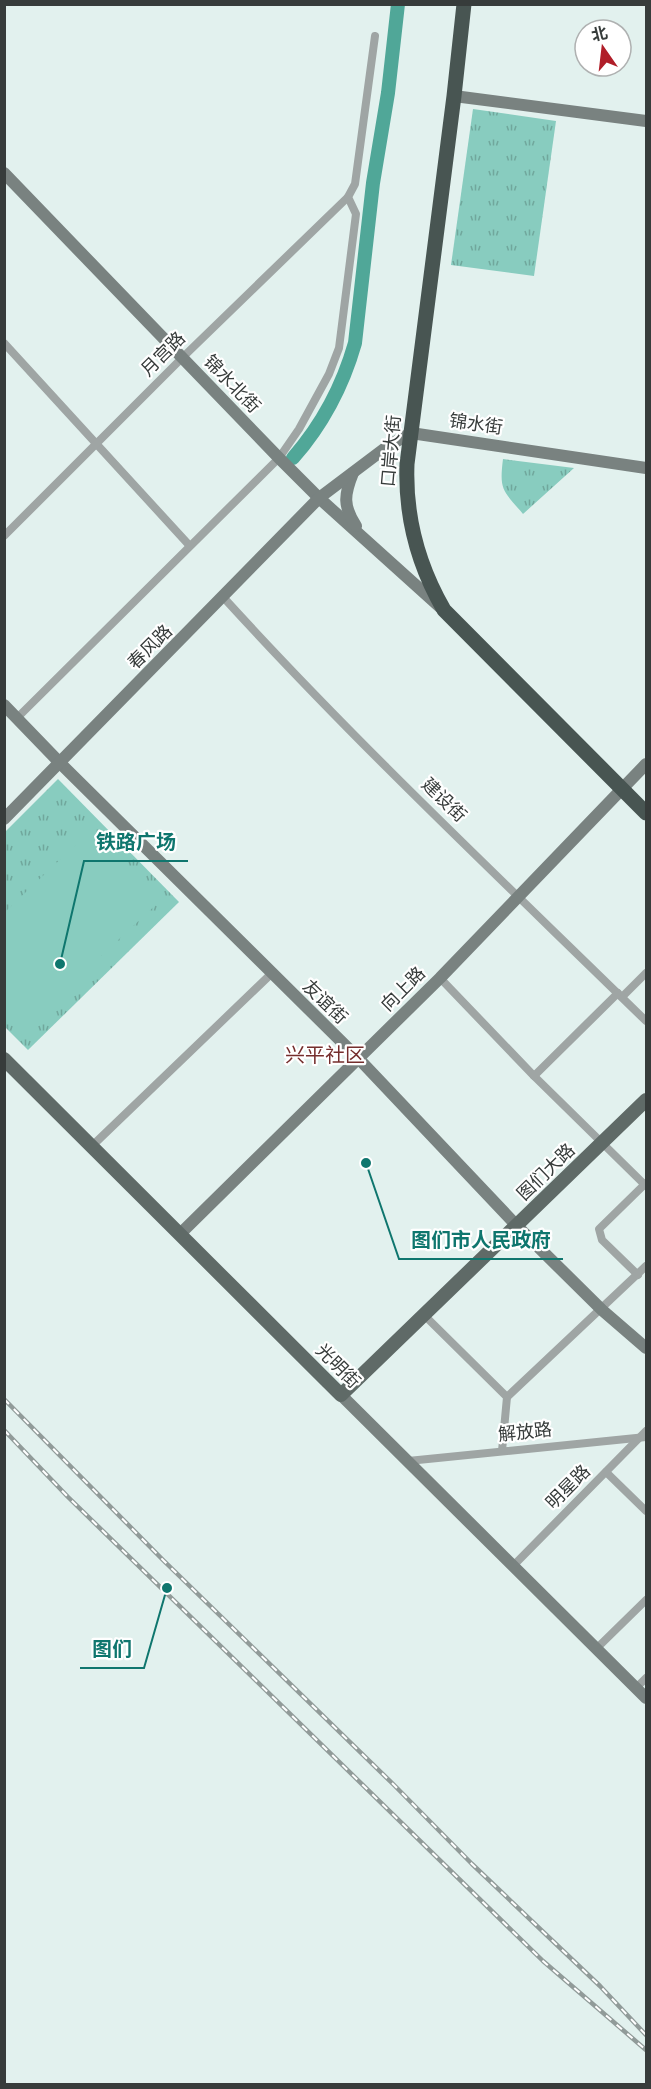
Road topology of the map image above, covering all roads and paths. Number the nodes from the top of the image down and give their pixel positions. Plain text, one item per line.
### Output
1 (464, 4) edge
2 (375, 36) dead end
3 (454, 96) junction
4 (646, 121) edge
5 (4, 173) edge
6 (348, 197) junction
7 (4, 343) edge
8 (182, 358) junction
9 (411, 433) junction
10 (98, 443) junction
11 (279, 458) junction
12 (646, 468) edge
13 (353, 473) junction
14 (319, 498) junction
15 (4, 536) edge
16 (363, 537) junction
17 (189, 545) junction
18 (224, 598) junction
19 (444, 610) junction
20 (4, 705) edge
21 (17, 718) junction
22 (60, 763) junction
23 (646, 765) edge
24 (622, 788) junction
25 (646, 813) edge
26 (4, 819) edge
27 (519, 896) junction
28 (646, 973) edge
29 (272, 974) junction
30 (440, 978) junction
31 (620, 995) junction
32 (646, 1021) edge
33 (4, 1059) edge
34 (359, 1059) junction
35 (534, 1076) junction
36 (646, 1100) edge
37 (602, 1143) junction
38 (92, 1146) junction
39 (646, 1185) edge
40 (517, 1226) junction
41 (180, 1234) junction
42 (646, 1266) edge
43 (638, 1275) junction
44 (602, 1310) junction
45 (424, 1315) junction
46 (646, 1348) edge
47 (341, 1395) junction
48 (507, 1397) junction
49 (646, 1431) edge
50 (643, 1437) edge
51 (502, 1451) junction
52 (408, 1461) junction
53 (606, 1472) junction
54 (646, 1511) edge
55 (513, 1566) junction
56 (646, 1600) edge
57 (597, 1648) junction
58 (646, 1678) edge
59 (636, 1688) junction
60 (646, 1698) edge

1 - 3 highway, 口岸大街
2 - 6 street
3 - 4 street
3 - 9 highway, 口岸大街
5 - 8 street, 锦水北街
6 - 8 street, 月宫路
6 - 11 street
7 - 10 street
8 - 10 street, 月宫路
8 - 11 street, 锦水北街
9 - 12 street, 锦水街
9 - 13 street
9 - 19 highway, 口岸大街
10 - 15 street, 月宫路
10 - 17 street
11 - 14 street, 锦水北街
11 - 17 street
13 - 14 street
13 - 16 street
14 - 16 street, 锦水北街
14 - 18 street, 春风路
16 - 19 street, 锦水北街
17 - 21 street
18 - 22 street, 春风路
18 - 27 street, 建设街
19 - 24 highway, 口岸大街
20 - 21 street, 友谊街
21 - 22 street, 友谊街
22 - 26 street, 春风路
22 - 29 street, 友谊街
23 - 24 street, 向上路
24 - 25 highway, 口岸大街
24 - 27 street, 向上路
27 - 30 street, 向上路
27 - 31 street, 建设街
28 - 31 street
29 - 34 street, 友谊街
29 - 38 street
30 - 34 street, 向上路
30 - 35 street
31 - 32 street, 建设街
31 - 35 street
33 - 38 main road, 光明街
34 - 40 street, 友谊街
34 - 41 street, 向上路
35 - 37 street
36 - 37 main road, 图们大路
37 - 39 street
37 - 40 main road, 图们大路
38 - 41 main road, 光明街
39 - 43 street
40 - 44 street, 友谊街
40 - 45 main road, 图们大路
41 - 47 main road, 光明街
42 - 43 street
43 - 44 street
44 - 46 street, 友谊街
44 - 48 street
45 - 47 main road, 图们大路
45 - 48 street
47 - 52 street, 光明街
48 - 51 street
49 - 50 street, 明星路
50 - 51 street, 解放路
50 - 53 street, 明星路
51 - 52 street, 解放路
52 - 55 street, 光明街
53 - 54 street
53 - 55 street, 明星路
55 - 57 street, 光明街
56 - 57 street
57 - 59 street, 光明街
58 - 59 street
59 - 60 street, 光明街

